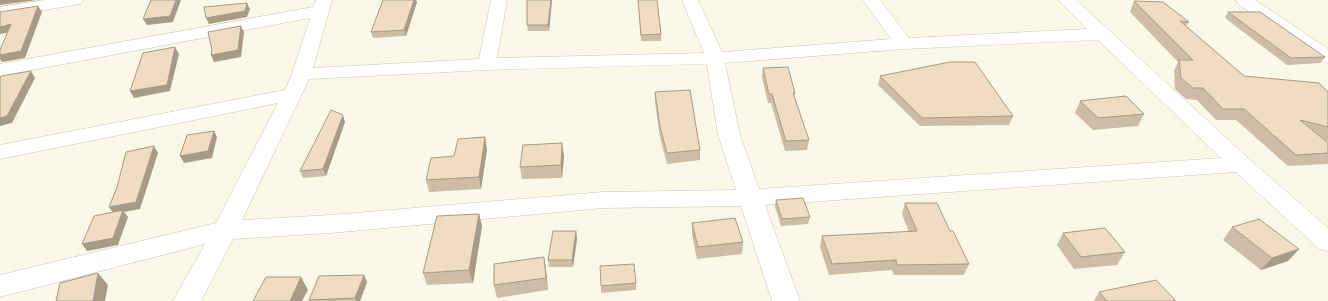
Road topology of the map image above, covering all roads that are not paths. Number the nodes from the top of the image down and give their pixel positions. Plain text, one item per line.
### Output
1 (75, 0) edge
2 (499, 0) edge
3 (690, 0) edge
4 (871, 0) edge
5 (1066, 0) edge
6 (1244, 0) edge
7 (322, 6) edge
8 (0, 12) edge
9 (1102, 34) junction
10 (904, 44) junction
11 (715, 58) junction
12 (1328, 58) edge
13 (487, 64) junction
14 (0, 70) edge
15 (302, 74) junction
16 (293, 94) junction
17 (0, 152) edge
18 (1241, 164) junction
19 (750, 198) junction
20 (226, 230) junction
21 (1328, 242) edge
22 (0, 286) edge
23 (187, 301) edge
24 (786, 301) edge

1 - 8 street
2 - 13 street
3 - 11 street
4 - 10 street
5 - 9 street
6 - 12 street
7 - 14 street
7 - 15 street
9 - 10 street
9 - 18 street
10 - 11 street
11 - 13 street
11 - 19 street
13 - 15 street
15 - 16 street
16 - 17 street
16 - 20 street
18 - 19 street
18 - 21 street
19 - 20 street
19 - 24 street
20 - 22 street
20 - 23 street

